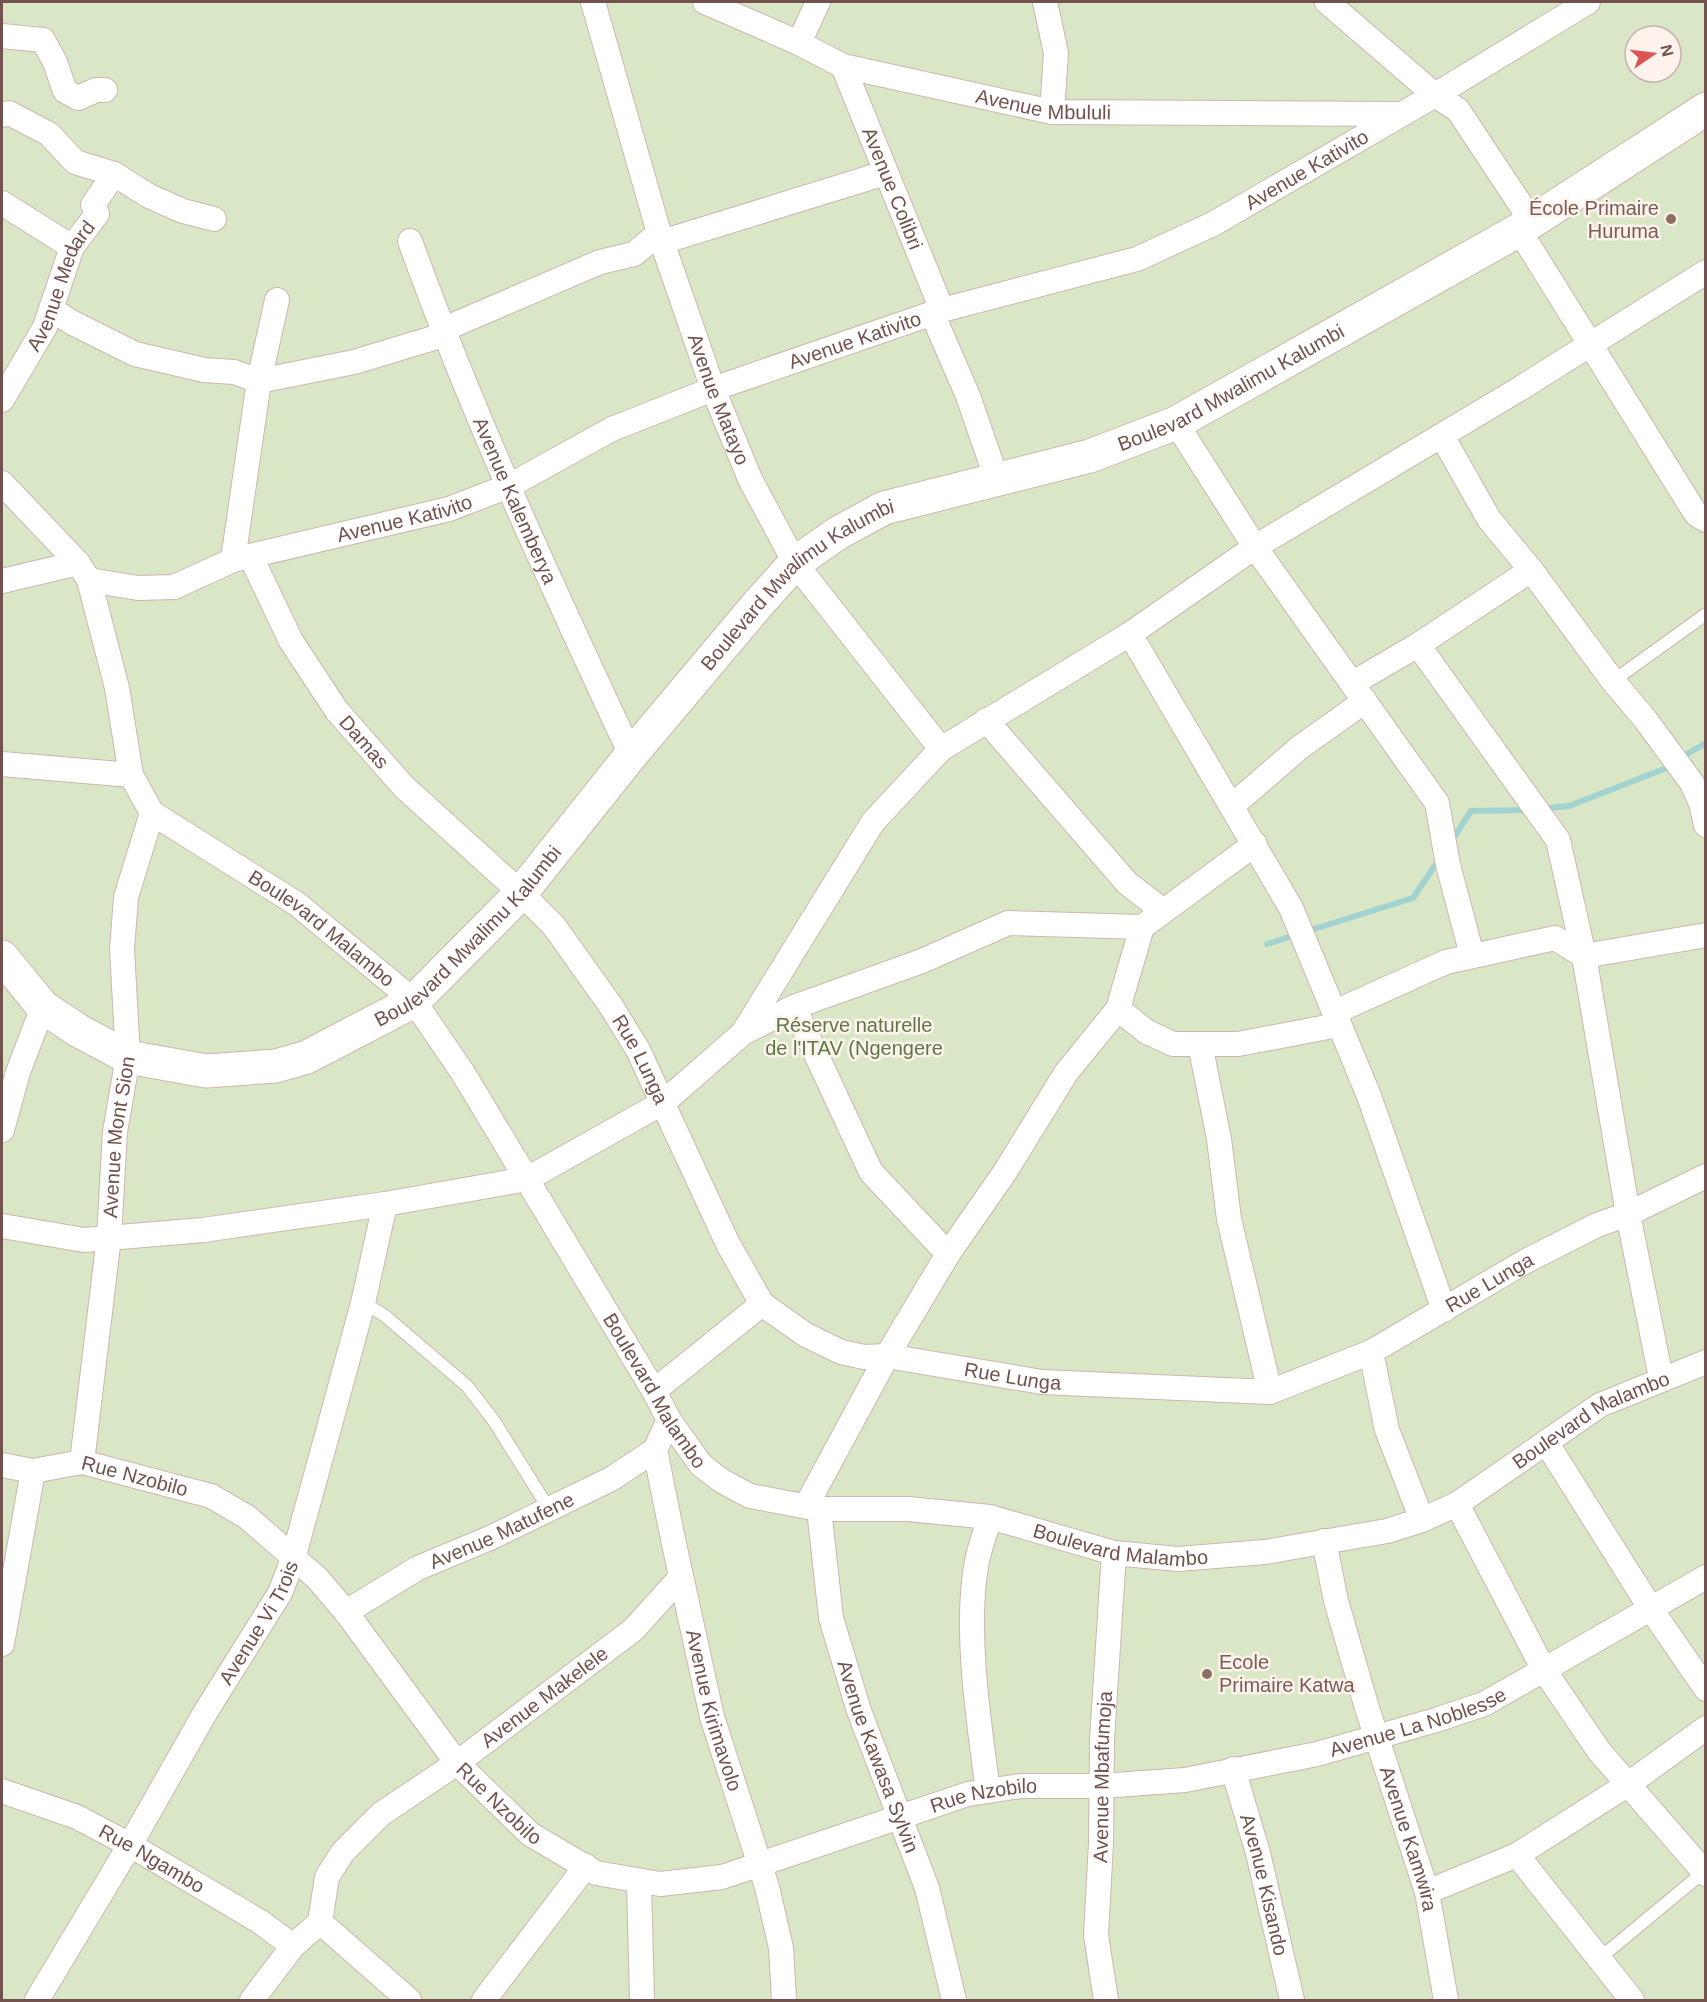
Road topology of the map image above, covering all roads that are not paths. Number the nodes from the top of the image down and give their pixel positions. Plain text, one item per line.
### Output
1 (593, 2) edge
2 (705, 2) edge
3 (818, 2) edge
4 (1045, 2) edge
5 (1327, 2) edge
6 (1588, 2) edge
7 (2, 36) edge
8 (799, 43) junction
9 (843, 66) junction
10 (105, 90) dead end
11 (1435, 95) junction
12 (1706, 109) edge
13 (1052, 112) junction
14 (1400, 114) junction
15 (2, 115) edge
16 (885, 173) junction
17 (114, 174) junction
18 (2, 203) edge
19 (214, 219) dead end
20 (1526, 226) junction
21 (660, 238) junction
22 (410, 241) dead end
23 (72, 247) junction
24 (1702, 282) edge
25 (276, 300) dead end
26 (51, 309) junction
27 (937, 312) junction
28 (442, 330) junction
29 (1589, 344) junction
30 (259, 381) junction
31 (713, 389) junction
32 (2, 400) edge
33 (1176, 423) junction
34 (1442, 436) junction
35 (997, 480) junction
36 (2, 483) edge
37 (509, 486) junction
38 (1706, 520) edge
39 (1256, 547) junction
40 (242, 558) junction
41 (795, 563) junction
42 (1531, 570) junction
43 (83, 571) junction
44 (2, 581) edge
45 (1706, 614) edge
46 (1130, 634) junction
47 (1418, 645) junction
48 (1612, 681) junction
49 (1359, 692) junction
50 (986, 720) junction
51 (941, 749) junction
52 (631, 755) junction
53 (2, 764) edge
54 (131, 775) junction
55 (1233, 805) junction
56 (152, 813) junction
57 (1706, 825) edge
58 (1255, 844) junction
59 (521, 893) junction
60 (1162, 910) junction
61 (1142, 927) junction
62 (1706, 935) edge
63 (1472, 956) junction
64 (1584, 956) junction
65 (2, 957) edge
66 (414, 1001) junction
67 (43, 1007) junction
68 (794, 1007) junction
69 (1118, 1009) junction
70 (1337, 1018) junction
71 (742, 1033) junction
72 (1200, 1044) junction
73 (128, 1057) junction
74 (664, 1102) junction
75 (2, 1130) edge
76 (1706, 1176) edge
77 (527, 1179) junction
78 (385, 1204) junction
79 (1628, 1214) junction
80 (2, 1226) edge
81 (108, 1237) junction
82 (948, 1254) junction
83 (363, 1304) junction
84 (762, 1304) junction
85 (1444, 1310) junction
86 (1371, 1352) junction
87 (887, 1356) junction
88 (1706, 1362) edge
89 (1661, 1378) junction
90 (654, 1390) junction
91 (1270, 1392) junction
92 (669, 1420) junction
93 (1546, 1443) junction
94 (655, 1450) junction
95 (82, 1462) junction
96 (2, 1465) edge
97 (33, 1471) junction
98 (1457, 1504) junction
99 (813, 1508) junction
100 (549, 1509) junction
101 (990, 1517) junction
102 (1422, 1520) junction
103 (1324, 1541) junction
104 (1114, 1553) junction
105 (293, 1559) junction
106 (681, 1576) junction
107 (1706, 1577) edge
108 (1651, 1609) junction
109 (346, 1612) junction
110 (2, 1644) edge
111 (1544, 1670) junction
112 (1706, 1689) edge
113 (1706, 1728) edge
114 (1378, 1736) junction
115 (457, 1763) junction
116 (1233, 1769) junction
117 (1627, 1785) junction
118 (1101, 1786) junction
119 (2, 1791) edge
120 (988, 1791) junction
121 (898, 1818) junction
122 (130, 1845) junction
123 (1517, 1855) junction
124 (760, 1865) junction
125 (586, 1866) junction
126 (1705, 1872) edge
127 (639, 1882) junction
128 (1427, 1892) junction
129 (320, 1922) junction
130 (293, 1946) junction
131 (1600, 1958) junction
132 (37, 2001) edge
133 (252, 2001) edge
134 (409, 2001) edge
135 (484, 2001) edge
136 (642, 2001) edge
137 (784, 2001) edge
138 (954, 2001) edge
139 (1106, 2001) edge
140 (1292, 2001) edge
141 (1446, 2001) edge
142 (1632, 2001) edge

1 - 21 street, Avenue Matayo
2 - 8 street, Avenue Mbululi
3 - 8 street
4 - 13 street
5 - 11 street
6 - 11 street, Avenue Kativito
7 - 10 street
8 - 9 street, Avenue Mbululi
9 - 13 street, Avenue Mbululi
9 - 16 street, Avenue Colibri
11 - 14 street, Avenue Kativito
11 - 20 street
12 - 20 street, Boulevard Mwalimu Kalumbi
13 - 14 street, Avenue Mbululi
14 - 27 street, Avenue Kativito
15 - 17 street
16 - 21 street
16 - 27 street, Avenue Colibri
17 - 19 street
17 - 23 street, Avenue Medard
18 - 23 street
20 - 29 street
20 - 33 street, Boulevard Mwalimu Kalumbi
21 - 28 street
21 - 31 street, Avenue Matayo
22 - 28 street, Avenue Kalemberya
23 - 26 street, Avenue Medard
24 - 29 street
25 - 30 street
26 - 30 street
26 - 32 street, Avenue Medard
27 - 31 street, Avenue Kativito
27 - 35 street, Avenue Colibri
28 - 30 street
28 - 37 street, Avenue Kalemberya
29 - 34 street
29 - 38 street
30 - 40 street
31 - 37 street, Avenue Kativito
31 - 41 street, Avenue Matayo
33 - 35 street, Boulevard Mwalimu Kalumbi
33 - 39 street
34 - 39 street
34 - 42 street
35 - 41 street, Boulevard Mwalimu Kalumbi
36 - 43 street, Boulevard Malambo
37 - 40 street, Avenue Kativito
37 - 52 street, Avenue Kalemberya
39 - 46 street
39 - 49 street
40 - 43 street, Avenue Kativito
40 - 59 street, Damas
41 - 51 street, Avenue Matayo
41 - 52 street, Boulevard Mwalimu Kalumbi
42 - 47 street
42 - 48 street
43 - 44 street
43 - 54 street, Boulevard Malambo
45 - 48 lane
46 - 50 street
46 - 55 street
47 - 49 street
47 - 64 street
48 - 57 street
49 - 55 street
49 - 63 street
50 - 51 street
50 - 60 street
51 - 71 street
52 - 59 street, Boulevard Mwalimu Kalumbi
53 - 54 street
54 - 56 street, Boulevard Malambo
55 - 58 street
56 - 66 street, Boulevard Malambo
56 - 73 street, Avenue Mont Sion
58 - 60 street
58 - 70 street
59 - 66 street, Boulevard Mwalimu Kalumbi
59 - 74 street, Rue Lunga
60 - 61 street
61 - 68 street
61 - 69 street
62 - 64 street
63 - 64 street
63 - 70 street
64 - 79 street
65 - 67 street, Boulevard Mwalimu Kalumbi
66 - 73 street, Boulevard Mwalimu Kalumbi
66 - 77 street, Boulevard Malambo
67 - 73 street, Boulevard Mwalimu Kalumbi
67 - 75 street
68 - 71 street
68 - 82 street
69 - 72 street
69 - 82 street
70 - 72 street
70 - 85 street
71 - 74 street
72 - 91 street
73 - 81 street, Avenue Mont Sion
74 - 77 street
74 - 84 street, Rue Lunga
76 - 79 street, Rue Lunga
77 - 78 street
77 - 90 street, Boulevard Malambo
78 - 81 street
78 - 83 street, Avenue Vi Trois
79 - 85 street, Rue Lunga
79 - 89 street
80 - 81 street
81 - 95 street, Avenue Mont Sion
82 - 87 street
83 - 100 lane
83 - 105 street, Avenue Vi Trois
84 - 87 street, Rue Lunga
84 - 90 street
85 - 86 street, Rue Lunga
86 - 91 street, Rue Lunga
86 - 102 street
87 - 91 street, Rue Lunga
87 - 99 street
88 - 89 street, Boulevard Malambo
89 - 93 street, Boulevard Malambo
90 - 92 street, Boulevard Malambo
92 - 94 street
92 - 99 street, Boulevard Malambo
93 - 98 street, Boulevard Malambo
93 - 108 street
94 - 100 street, Avenue Matufene
94 - 106 street, Avenue Kirimavolo
95 - 97 street, Rue Nzobilo
95 - 105 street, Rue Nzobilo
96 - 97 street, Rue Nzobilo
97 - 110 street
98 - 102 street, Boulevard Malambo
98 - 111 street
99 - 101 street, Boulevard Malambo
99 - 121 street, Avenue Kawasa Sylvin
100 - 109 street, Avenue Matufene
101 - 104 street, Boulevard Malambo
101 - 120 street
102 - 103 street, Boulevard Malambo
103 - 104 street, Boulevard Malambo
103 - 114 street, Avenue Kamwira
104 - 118 street, Avenue Mbafumoja
105 - 109 street, Rue Nzobilo
105 - 122 street, Avenue Vi Trois
106 - 115 street, Avenue Makelele
106 - 124 street, Avenue Kirimavolo
107 - 108 street, Avenue La Noblesse
108 - 111 street, Avenue La Noblesse
108 - 112 street
109 - 115 street, Rue Nzobilo
111 - 114 street, Avenue La Noblesse
111 - 117 street
113 - 117 street
114 - 116 street, Avenue La Noblesse
114 - 128 street, Avenue Kamwira
115 - 125 street, Rue Nzobilo
115 - 129 street, Avenue Makelele
116 - 118 street, Avenue La Noblesse
116 - 140 street, Avenue Kisando
117 - 123 street
117 - 126 street
118 - 120 street, Rue Nzobilo
118 - 139 street, Avenue Mbafumoja
119 - 122 street, Rue Ngambo
120 - 121 street, Rue Nzobilo
121 - 124 street, Rue Nzobilo
121 - 138 street, Avenue Kawasa Sylvin
122 - 130 street, Rue Ngambo
122 - 132 street, Avenue Vi Trois
123 - 128 street
123 - 131 street
124 - 127 street, Rue Nzobilo
124 - 137 street, Avenue Kirimavolo
125 - 127 street, Rue Nzobilo
125 - 135 street
126 - 131 lane
127 - 136 street
128 - 141 street, Avenue Kamwira
129 - 130 street
129 - 134 street
130 - 133 street
131 - 142 street

